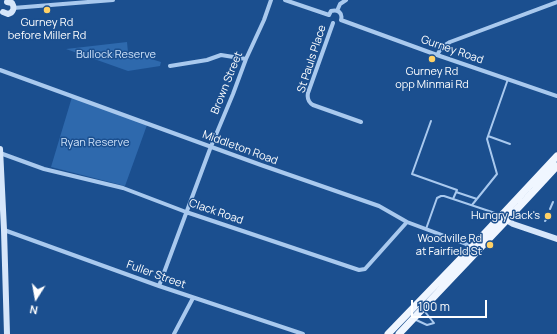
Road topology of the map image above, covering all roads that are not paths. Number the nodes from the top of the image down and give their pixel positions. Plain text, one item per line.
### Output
1 (113, 0) edge
2 (271, 0) edge
3 (285, 0) edge
4 (346, 0) edge
5 (6, 1) edge
6 (76, 2) edge
7 (557, 2) edge
8 (14, 8) junction
9 (337, 11) junction
10 (2, 13) edge
11 (329, 15) junction
12 (341, 20) junction
13 (333, 23) junction
14 (438, 55) junction
15 (246, 59) junction
16 (170, 66) dead end
17 (0, 70) edge
18 (508, 79) junction
19 (557, 96) edge
20 (431, 121) dead end
21 (361, 122) dead end
22 (488, 136) junction
23 (510, 144) dead end
24 (211, 147) junction
25 (0, 149) edge
26 (0, 153) edge
27 (557, 156) edge
28 (557, 166) edge
29 (1, 184) edge
30 (456, 192) junction
31 (453, 199) junction
32 (477, 199) junction
33 (553, 202) dead end
34 (472, 205) junction
35 (550, 209) dead end
36 (186, 212) junction
37 (500, 216) junction
38 (507, 221) junction
39 (407, 222) junction
40 (426, 229) junction
41 (4, 230) junction
42 (557, 240) edge
43 (471, 248) junction
44 (3, 270) edge
45 (159, 286) junction
46 (193, 298) junction
47 (423, 308) junction
48 (413, 319) junction
49 (8, 334) edge
50 (174, 334) edge
51 (303, 334) edge
52 (388, 334) edge
53 (399, 334) edge

1 - 6 street
2 - 15 street, Brown Street
3 - 11 street
4 - 9 street
5 - 8 street
5 - 10 street
6 - 8 street
7 - 14 street
8 - 10 street
9 - 11 street
9 - 12 street
11 - 13 street
12 - 13 street
12 - 14 street, Gurney Road
13 - 21 street, St Pauls Place
14 - 18 street, Gurney Road
15 - 16 street
15 - 24 street, Brown Street
17 - 24 street, Middleton Road
18 - 19 street, Gurney Road
18 - 22 lane
20 - 30 lane
22 - 23 lane
22 - 32 lane
24 - 36 street, Brown Street
24 - 39 street, Middleton Road
25 - 26 street
26 - 29 street
26 - 36 street, Clack Road
27 - 37 main road
28 - 38 main road
29 - 41 street
30 - 31 lane
30 - 32 lane
31 - 34 lane
31 - 40 lane
32 - 34 lane
33 - 35 lane
34 - 37 lane
36 - 39 street, Clack Road
36 - 45 street, Brown Street
37 - 38 street
37 - 43 main road
38 - 42 street
38 - 47 main road
39 - 40 street, Middleton Road
40 - 43 street, Middleton Road
41 - 44 street
41 - 45 street, Fuller Street
43 - 52 main road
44 - 49 street
45 - 46 street, Fuller Street
46 - 50 street
46 - 51 street, Fuller Street
47 - 48 main road
47 - 48 lane
48 - 53 main road

